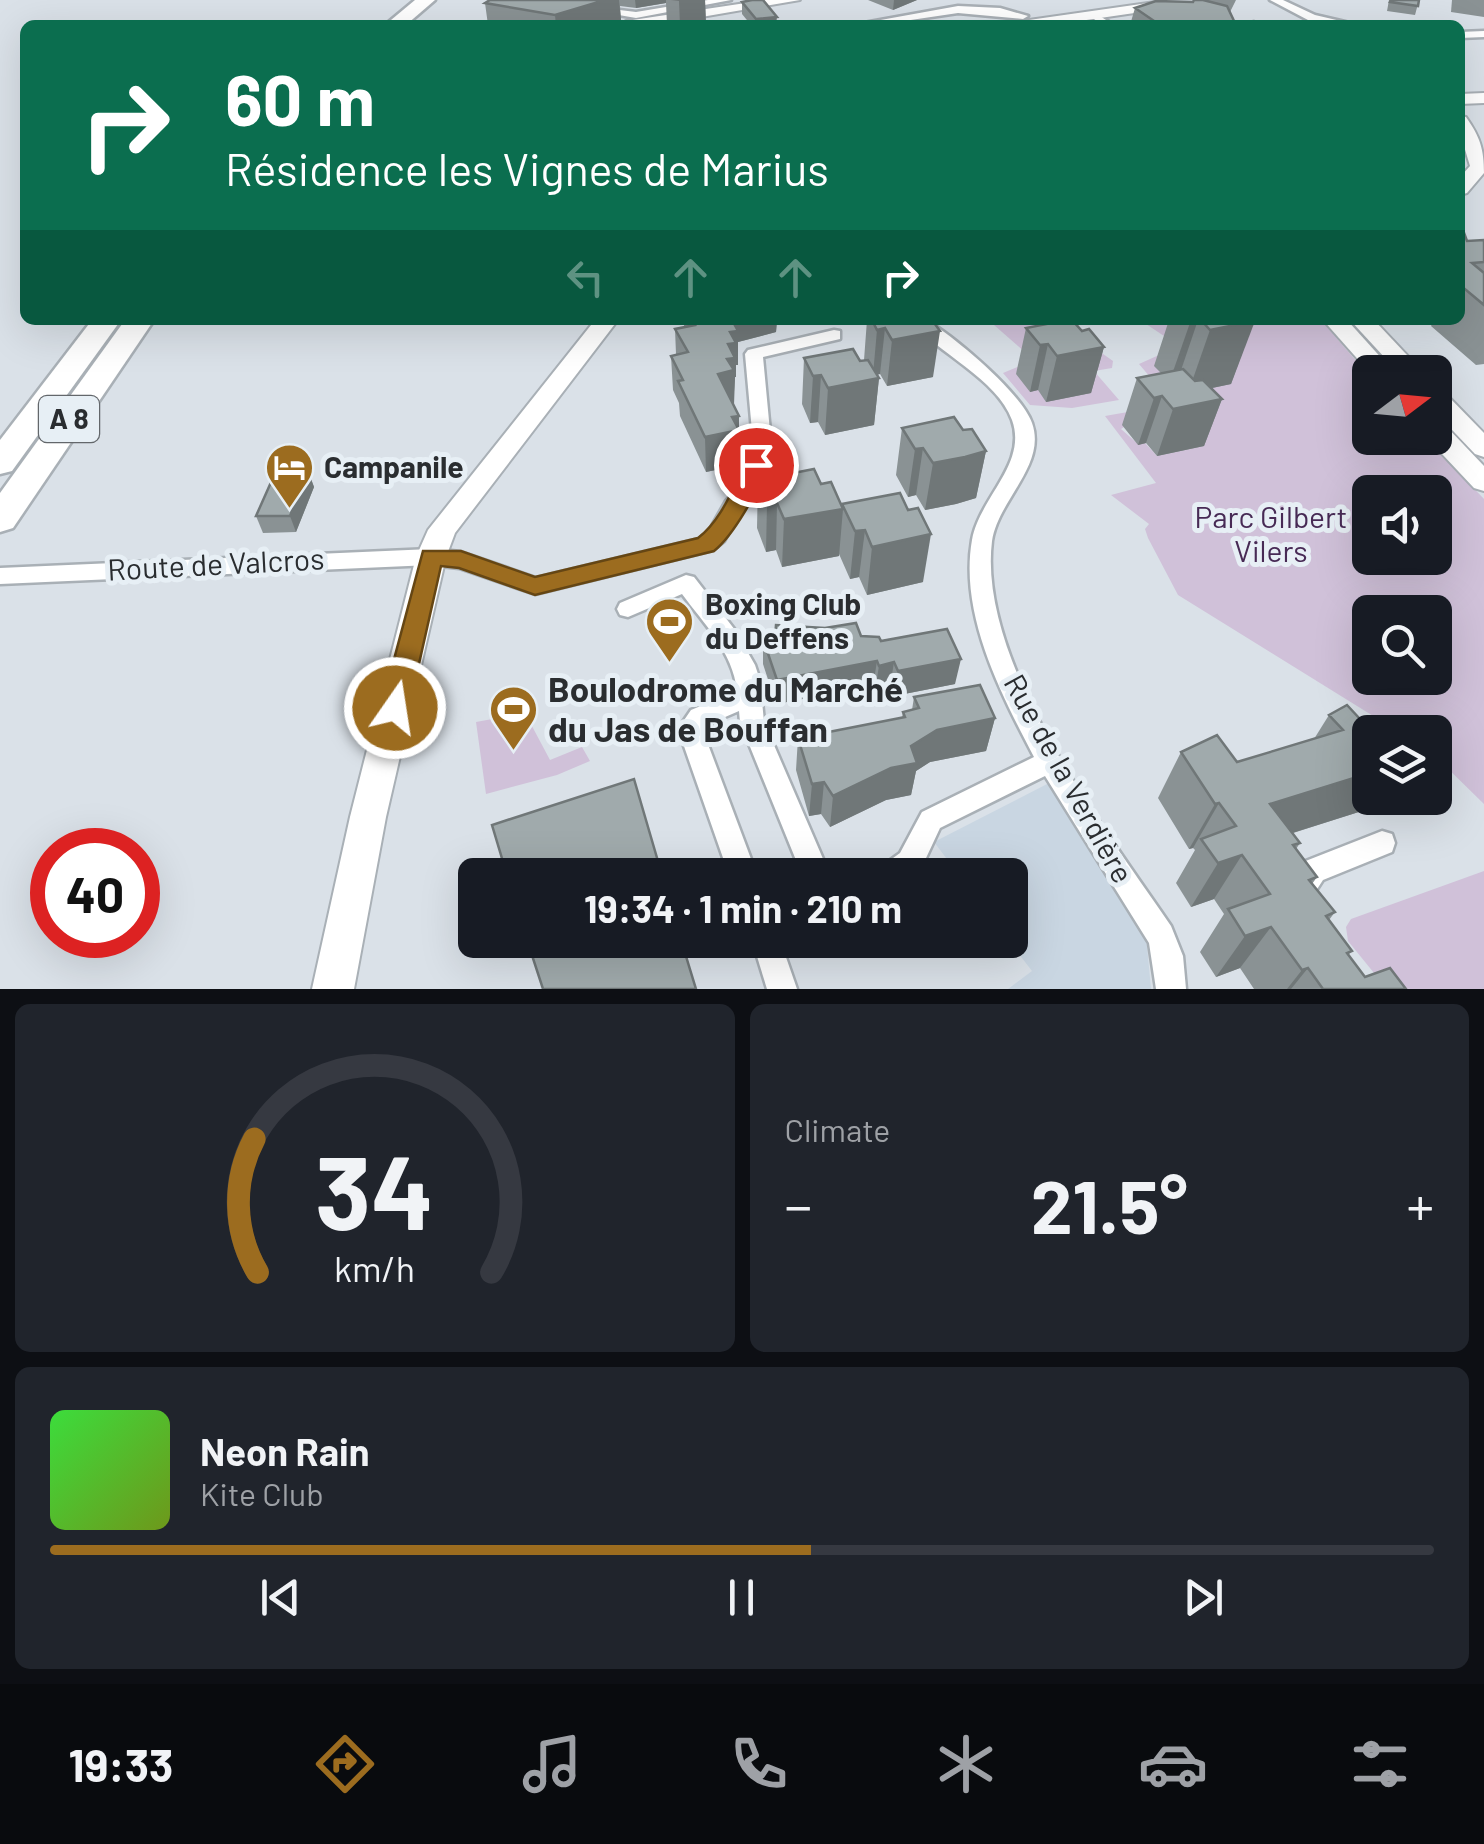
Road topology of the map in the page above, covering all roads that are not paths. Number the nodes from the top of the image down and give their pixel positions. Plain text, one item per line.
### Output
1 (426, 0) edge
2 (447, 0) edge
3 (613, 0) edge
4 (642, 0) edge
5 (726, 0) edge
6 (793, 0) edge
7 (1275, 0) edge
8 (1176, 6) edge
9 (577, 8) edge
10 (688, 8) junction
11 (1153, 8) edge
12 (597, 10) junction
13 (400, 20) edge
14 (423, 20) edge
15 (663, 20) edge
16 (876, 20) edge
17 (1024, 20) edge
18 (1106, 20) edge
19 (1130, 20) edge
20 (1217, 20) edge
21 (1324, 20) edge
22 (1465, 128) edge
23 (1465, 183) edge
24 (103, 325) edge
25 (136, 325) edge
26 (603, 325) edge
27 (923, 325) edge
28 (1339, 325) edge
29 (1366, 325) edge
30 (834, 335) dead end
31 (1366, 355) edge
32 (1395, 355) edge
33 (1452, 415) edge
34 (1452, 448) edge
35 (1484, 448) edge
36 (0, 463) edge
37 (1484, 482) edge
38 (0, 520) edge
39 (431, 557) junction
40 (0, 576) edge
41 (628, 609) dead end
42 (750, 696) junction
43 (1051, 761) junction
44 (1382, 843) dead end
45 (736, 858) edge
46 (809, 858) edge
47 (912, 858) edge
48 (1313, 926) edge
49 (772, 958) edge
50 (333, 989) edge
51 (782, 989) edge
52 (1172, 989) edge

1 - 13 highway
2 - 14 highway
3 - 12 street
4 - 10 street
5 - 10 street
6 - 15 main road
7 - 21 street
8 - 11 main road
8 - 20 main road
9 - 12 street
10 - 12 street
11 - 18 main road
11 - 19 main road
16 - 17 street
22 - 23 main road
24 - 36 highway, A 8
25 - 38 highway, A 8
26 - 39 main road
27 - 43 street, Rue de la Verdière
28 - 31 main road
29 - 32 main road
30 - 39 street, Route de Valcros
33 - 35 main road
34 - 37 main road
39 - 40 street, Route de Valcros
39 - 50 main road
41 - 42 street
42 - 45 street
42 - 46 street
43 - 47 street
43 - 52 street, Rue de la Verdière
44 - 48 street
49 - 51 street

